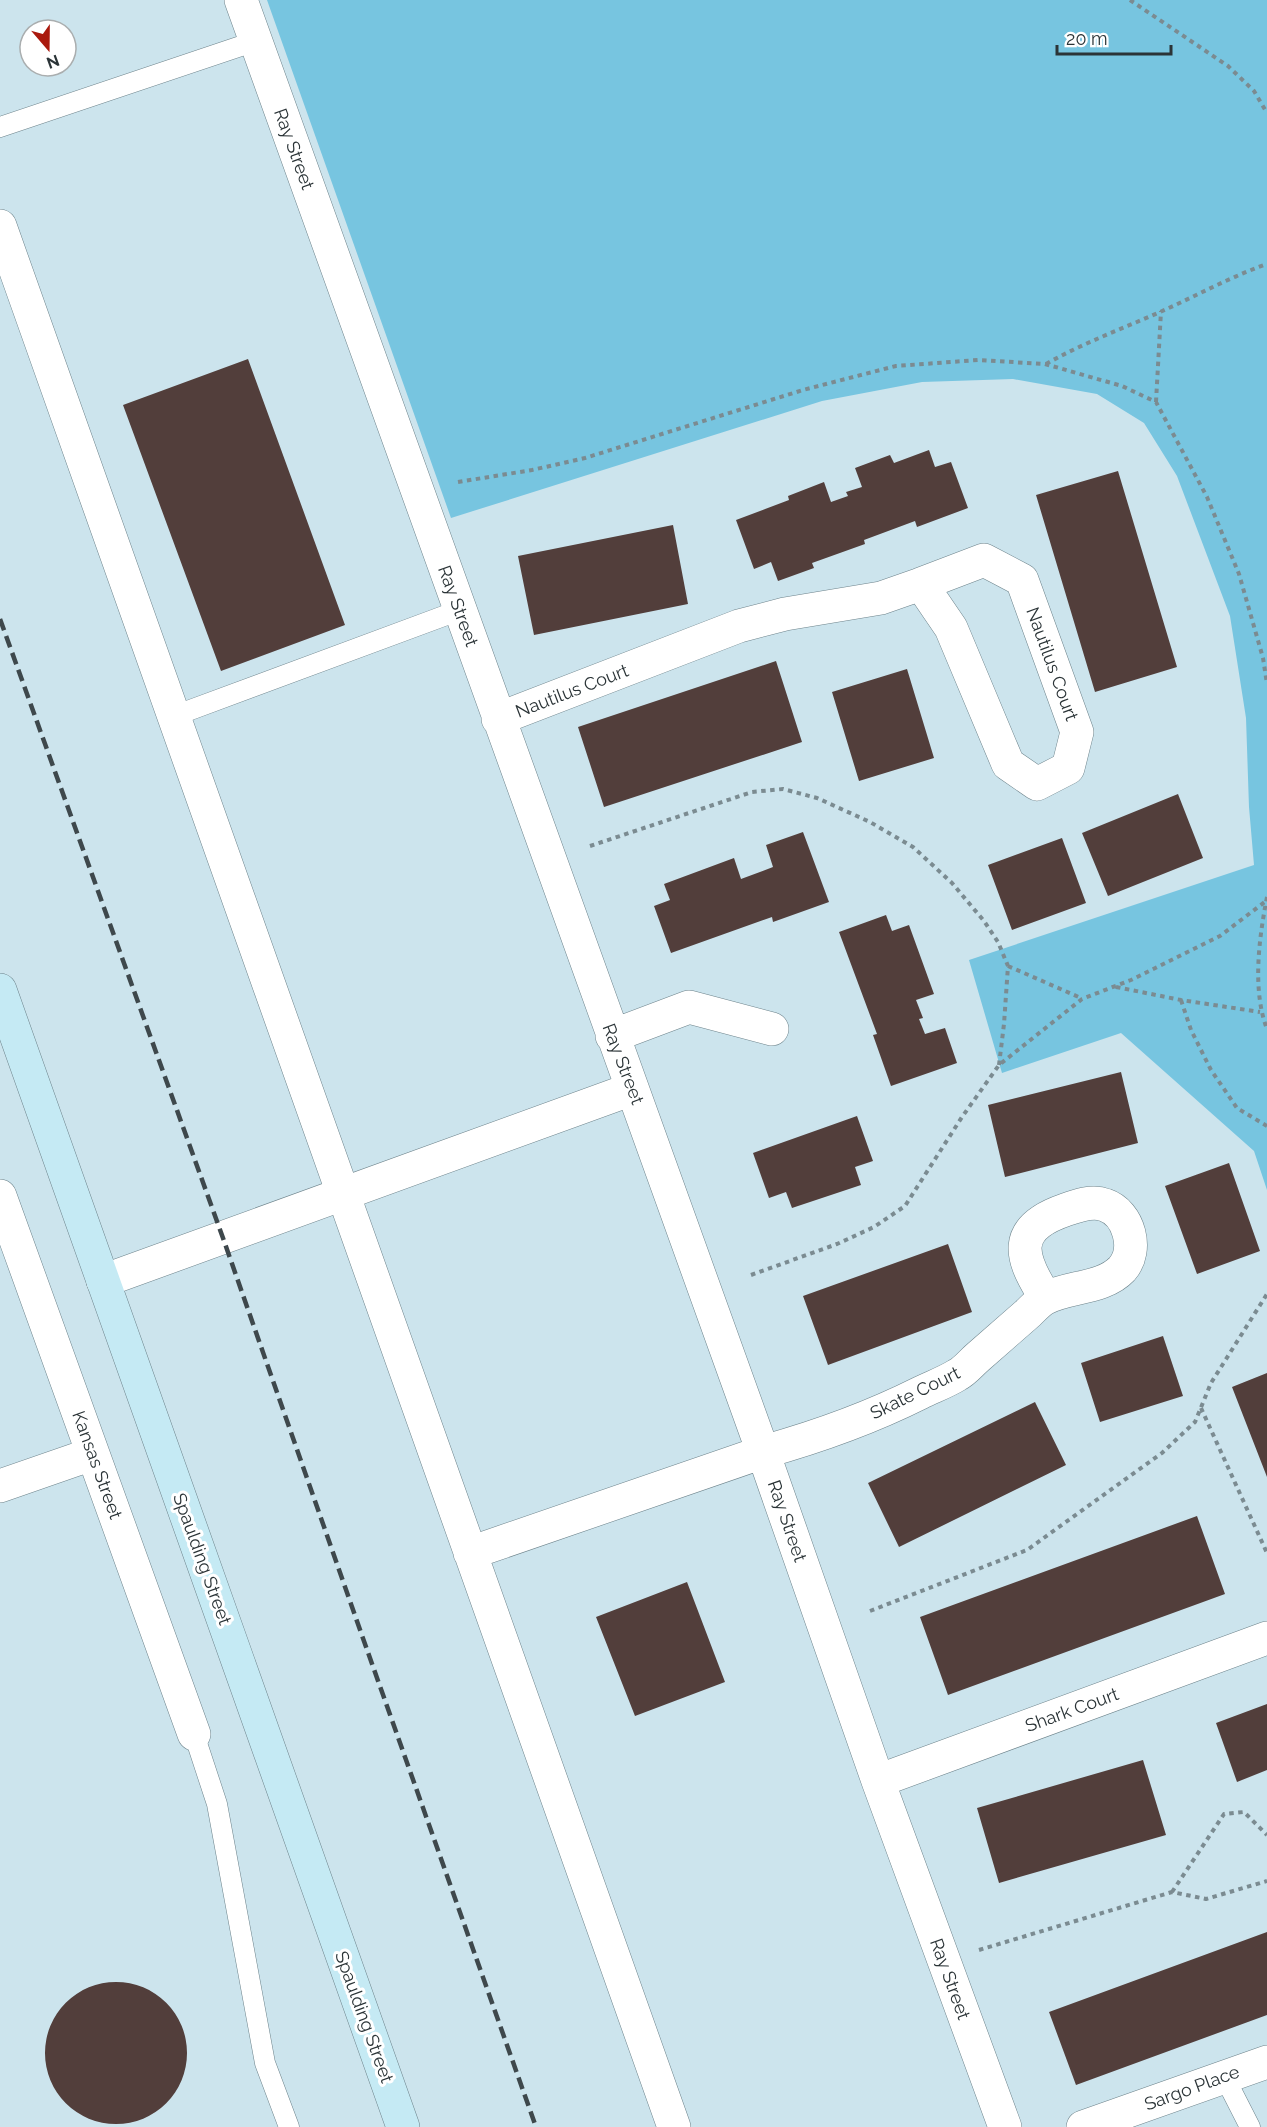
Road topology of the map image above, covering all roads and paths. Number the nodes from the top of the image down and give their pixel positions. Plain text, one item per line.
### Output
1 (241, 0) edge
2 (1130, 0) edge
3 (255, 41) junction
4 (1267, 113) edge
5 (0, 127) edge
6 (0, 226) edge
7 (1267, 264) edge
8 (1161, 311) junction
9 (1045, 364) junction
10 (1156, 402) junction
11 (458, 482) dead end
12 (921, 584) junction
13 (460, 610) junction
14 (1267, 684) edge
15 (174, 716) junction
16 (498, 719) junction
17 (590, 846) dead end
18 (1267, 899) edge
19 (1008, 966) junction
20 (1114, 986) junction
21 (0, 990) edge
22 (1082, 999) junction
23 (1181, 1000) junction
24 (1260, 1012) junction
25 (772, 1029) dead end
26 (1267, 1029) edge
27 (612, 1036) junction
28 (999, 1065) junction
29 (632, 1089) junction
30 (1267, 1126) edge
31 (343, 1194) junction
32 (0, 1196) edge
33 (751, 1275) dead end
34 (104, 1281) junction
35 (1267, 1294) edge
36 (1046, 1298) dead end
37 (1201, 1407) junction
38 (763, 1452) junction
39 (92, 1454) junction
40 (0, 1486) edge
41 (470, 1553) junction
42 (1267, 1553) edge
43 (870, 1611) dead end
44 (1267, 1638) edge
45 (194, 1734) joint
46 (878, 1781) junction
47 (1267, 1835) edge
48 (1267, 1881) edge
49 (1172, 1892) junction
50 (978, 1950) dead end
51 (1267, 2062) edge
52 (1224, 2076) junction
53 (289, 2127) edge
54 (403, 2127) edge
55 (674, 2127) edge
56 (1005, 2127) edge
57 (1083, 2127) edge
58 (1250, 2127) edge

1 - 3 street, Ray Street
2 - 4 path
3 - 5 lane
3 - 13 street, Ray Street
6 - 15 street
7 - 8 path
8 - 9 path
8 - 10 path
9 - 10 path
9 - 11 path
10 - 14 path
12 - 12 street, Nautilus Court
12 - 16 street, Nautilus Court
13 - 15 lane
13 - 16 street, Ray Street
15 - 31 street
16 - 27 street, Ray Street
17 - 19 path
18 - 20 path
18 - 24 path
19 - 22 path
19 - 28 path
20 - 22 path
20 - 23 path
21 - 34 street, Spaulding Street
22 - 28 path
23 - 24 path
23 - 30 path
24 - 26 path
25 - 27 street
27 - 29 street, Ray Street
28 - 33 path
29 - 31 street
29 - 38 street, Ray Street
31 - 34 street
31 - 41 street
32 - 39 street, Kansas Street
34 - 54 street, Spaulding Street
35 - 37 path
36 - 38 street, Skate Court
37 - 42 path
37 - 43 path
38 - 41 street, Skate Court
38 - 46 street, Ray Street
39 - 40 street
39 - 45 street, Kansas Street
41 - 55 street
44 - 46 street, Shark Court
45 - 53 lane
46 - 56 street, Ray Street
47 - 49 path
48 - 49 path
49 - 50 path
51 - 52 street, Sargo Place
52 - 57 street, Sargo Place
52 - 58 lane

